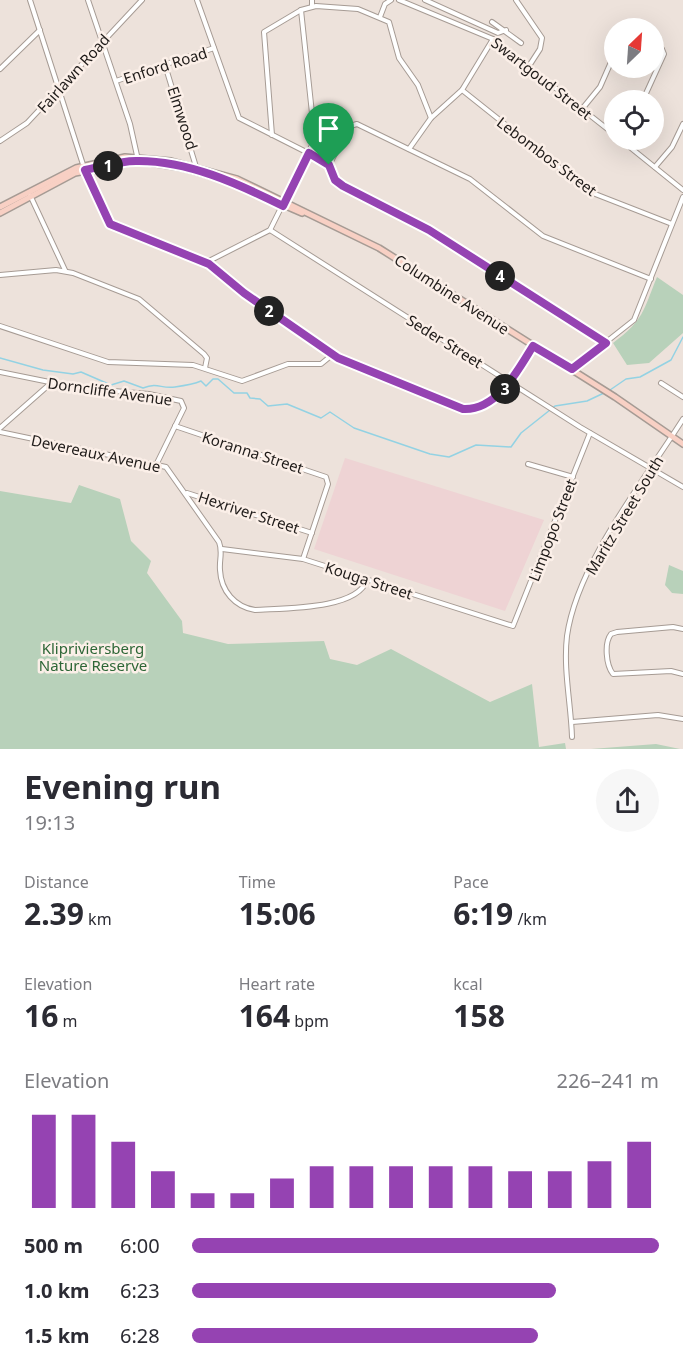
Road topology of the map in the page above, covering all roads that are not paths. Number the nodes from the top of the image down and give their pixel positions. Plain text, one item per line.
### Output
1 (30, 0) edge
2 (88, 0) edge
3 (142, 0) edge
4 (197, 0) edge
5 (312, 0) edge
6 (391, 0) edge
7 (399, 0) edge
8 (425, 0) edge
9 (516, 0) edge
10 (312, 6) junction
11 (441, 6) junction
12 (301, 10) junction
13 (437, 15) junction
14 (380, 17) junction
15 (492, 22) dead end
16 (39, 30) junction
17 (506, 30) junction
18 (493, 39) junction
19 (102, 41) junction
20 (521, 43) dead end
21 (214, 48) junction
22 (165, 65) junction
23 (529, 66) junction
24 (0, 69) edge
25 (604, 78) edge
26 (115, 81) junction
27 (59, 88) junction
28 (462, 90) junction
29 (582, 109) junction
30 (431, 118) junction
31 (683, 124) edge
32 (604, 126) edge
33 (272, 135) junction
34 (0, 141) edge
35 (409, 149) junction
36 (634, 150) edge
37 (309, 153) junction
38 (138, 158) junction
39 (329, 165) junction
40 (656, 167) junction
41 (85, 168) junction
42 (197, 169) junction
43 (683, 190) edge
44 (28, 193) junction
45 (683, 197) edge
46 (284, 204) junction
47 (0, 207) edge
48 (0, 213) edge
49 (672, 224) junction
50 (270, 230) junction
51 (207, 262) junction
52 (65, 270) junction
53 (0, 275) edge
54 (651, 279) junction
55 (0, 326) edge
56 (606, 343) junction
57 (533, 346) junction
58 (332, 355) junction
59 (205, 368) junction
60 (572, 369) junction
61 (0, 372) edge
62 (51, 383) junction
63 (510, 383) junction
64 (662, 383) dead end
65 (683, 396) edge
66 (683, 419) edge
67 (175, 426) junction
68 (0, 430) edge
69 (590, 433) junction
70 (672, 437) junction
71 (683, 444) edge
72 (156, 464) junction
73 (528, 464) dead end
74 (652, 467) junction
75 (573, 477) junction
76 (683, 487) edge
77 (186, 494) junction
78 (312, 533) junction
79 (222, 549) junction
80 (303, 559) junction
81 (367, 580) junction
82 (513, 626) joint
83 (683, 629) edge
84 (683, 674) edge
85 (683, 719) edge
86 (572, 722) junction
87 (572, 737) dead end

1 - 16 street
2 - 19 street
3 - 19 street, Fairlawn Road
4 - 21 street
5 - 10 street
6 - 14 street
7 - 13 street, Swartgoud Street
8 - 11 street
9 - 23 street
10 - 12 street
10 - 14 street
11 - 13 street
11 - 17 street
12 - 33 street
12 - 37 street
13 - 18 street, Swartgoud Street
14 - 30 street
15 - 17 street
16 - 24 street
16 - 27 street
17 - 20 street
18 - 23 street, Swartgoud Street
18 - 28 street
19 - 26 street
19 - 27 street, Fairlawn Road
21 - 22 street, Enford Road
21 - 33 street
22 - 26 street, Enford Road
22 - 42 street, Elmwood
23 - 29 street, Swartgoud Street
25 - 29 street
26 - 38 street
27 - 34 street, Fairlawn Road
27 - 41 street
28 - 30 street
28 - 49 street, Lebombos Street
29 - 32 street, Swartgoud Street
30 - 35 street
31 - 40 street
33 - 37 street
35 - 39 street
35 - 54 street
36 - 40 street
37 - 39 street
37 - 46 street
38 - 41 main road, Columbine Avenue
38 - 42 main road, Columbine Avenue
39 - 56 street
40 - 43 street
41 - 44 main road, Columbine Avenue
41 - 51 street
42 - 46 main road, Columbine Avenue
44 - 47 main road, Columbine Avenue
44 - 48 main road, Columbine Avenue
44 - 52 street
45 - 49 street
46 - 50 street
46 - 57 main road, Columbine Avenue
49 - 54 street
50 - 51 street
50 - 63 street, Seder Street
51 - 58 street
52 - 53 street
52 - 59 street
54 - 56 street
55 - 59 street
56 - 60 street
57 - 60 main road, Columbine Avenue
57 - 63 street
58 - 59 street
58 - 63 street
60 - 70 main road, Columbine Avenue
61 - 62 street, Dorncliffe Avenue
62 - 67 street, Dorncliffe Avenue
62 - 68 street
63 - 69 street, Seder Street
64 - 65 street
66 - 70 street, Maritz Street South
67 - 72 street
67 - 78 street, Koranna Street
68 - 72 street, Devereaux Avenue
69 - 74 street, Seder Street
69 - 75 street, Limpopo Street
70 - 71 main road, Columbine Avenue
70 - 74 street, Maritz Street South
72 - 77 street, Devereaux Avenue
73 - 75 street
74 - 76 street, Seder Street
74 - 86 street, Maritz Street South
75 - 82 street, Limpopo Street
77 - 78 street, Hexriver Street
77 - 79 street, Devereaux Avenue
78 - 80 street
79 - 80 street, Kouga Street
79 - 81 street
80 - 81 street, Kouga Street
81 - 82 street, Kouga Street
83 - 84 street
85 - 86 street
86 - 87 street, Maritz Street South

